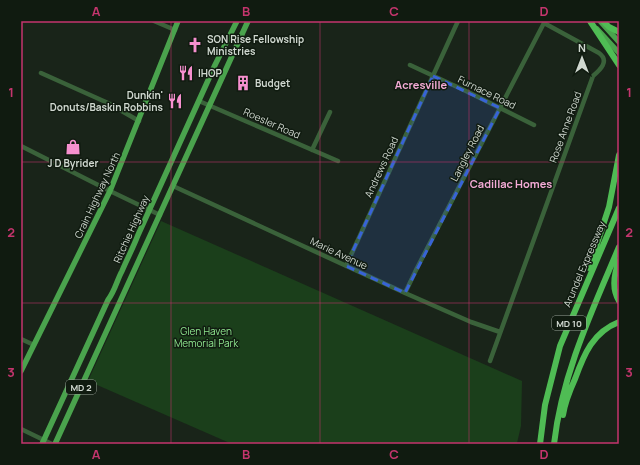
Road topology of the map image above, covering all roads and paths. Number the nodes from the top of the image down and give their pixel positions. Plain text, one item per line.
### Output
1 (154, 21) edge
2 (178, 21) edge
3 (237, 21) edge
4 (248, 21) edge
5 (458, 21) edge
6 (590, 21) edge
7 (600, 21) edge
8 (604, 21) edge
9 (545, 22) edge
10 (175, 30) junction
11 (619, 32) edge
12 (619, 42) edge
13 (619, 53) edge
14 (410, 65) dead end
15 (619, 65) edge
16 (41, 72) dead end
17 (433, 76) junction
18 (199, 100) junction
19 (210, 105) junction
20 (500, 108) junction
21 (330, 112) dead end
22 (139, 121) junction
23 (534, 125) dead end
24 (21, 146) edge
25 (312, 150) junction
26 (619, 155) edge
27 (338, 161) dead end
28 (173, 186) junction
29 (110, 192) junction
30 (619, 208) edge
31 (149, 210) junction
32 (160, 215) junction
33 (619, 247) edge
34 (619, 261) edge
35 (346, 266) junction
36 (405, 293) junction
37 (580, 298) junction
38 (619, 301) edge
39 (619, 322) edge
40 (500, 332) junction
41 (21, 339) edge
42 (34, 345) junction
43 (490, 361) dead end
44 (21, 371) edge
45 (21, 429) edge
46 (43, 442) edge
47 (554, 443) edge
48 (52, 444) edge
49 (55, 444) edge
50 (540, 444) edge

1 - 10 street
2 - 10 main road, Crain Highway North
3 - 18 main road, Ritchie Highway / MD 2
4 - 19 main road, Ritchie Highway / MD 2
5 - 17 street, Andrews Road
6 - 13 main road
6 - 15 highway
7 - 12 main road
8 - 11 highway
9 - 20 street, Langley Road
9 - 40 street, Rose Anne Road
10 - 22 main road, Crain Highway North
14 - 17 street, Furnace Road
16 - 22 street
17 - 20 street, Furnace Road
17 - 35 street, Andrews Road
18 - 19 street, Roesler Road
18 - 31 main road, Ritchie Highway / MD 2
19 - 25 street, Roesler Road
19 - 28 main road, Ritchie Highway / MD 2
20 - 23 street, Furnace Road
20 - 36 street, Langley Road
21 - 25 street
22 - 29 main road, Crain Highway North
24 - 29 street
25 - 27 street, Roesler Road
26 - 37 highway
28 - 32 main road, Ritchie Highway / MD 2
28 - 35 street, Marie Avenue
29 - 31 street
29 - 42 main road, Crain Highway North
30 - 37 highway, Arundel Expressway / MD 10
31 - 32 street
31 - 46 main road, Ritchie Highway / MD 2
32 - 49 main road, Ritchie Highway / MD 2
33 - 47 highway, MD 10
34 - 38 highway
35 - 36 street, Marie Avenue
36 - 40 street, Marie Avenue
37 - 50 highway, Arundel Expressway / MD 10
39 - 47 highway
40 - 43 street, Rose Anne Road
41 - 42 street
42 - 44 main road, Crain Highway North
45 - 46 street
46 - 48 street

